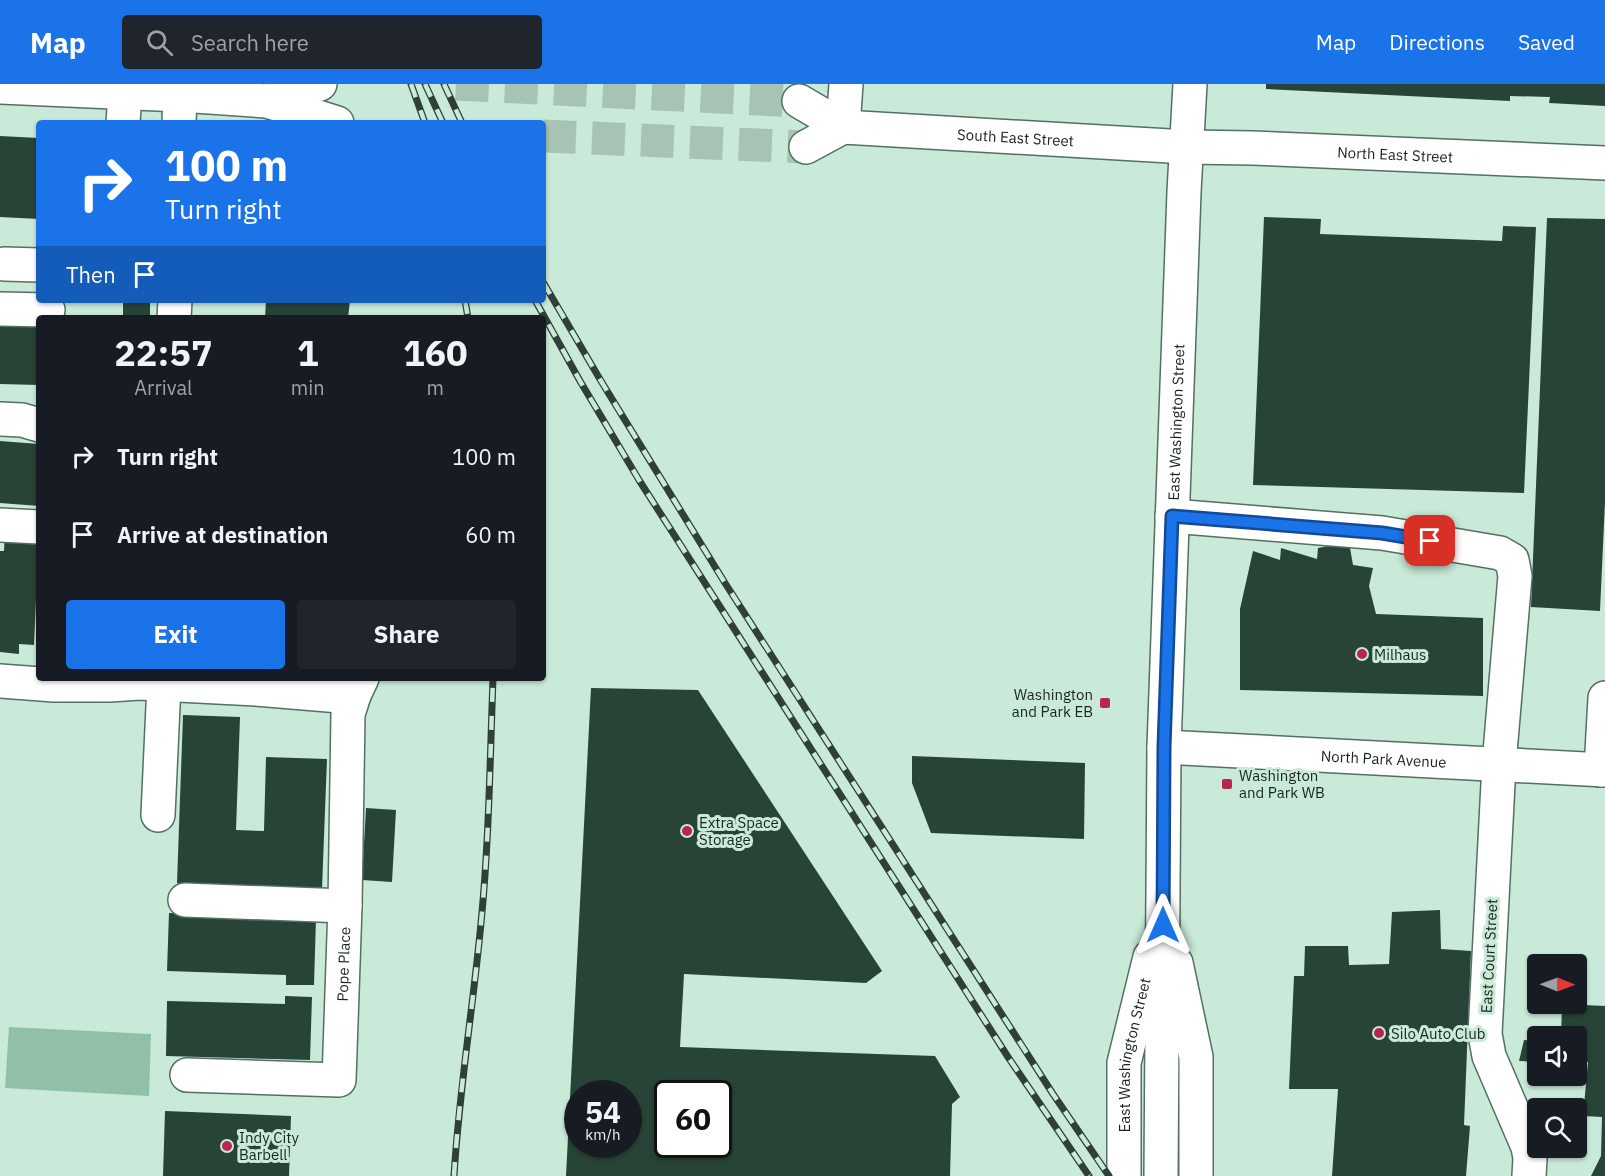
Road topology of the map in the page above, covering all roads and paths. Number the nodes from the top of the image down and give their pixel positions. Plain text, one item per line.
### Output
1 (320, 84) edge
2 (846, 84) edge
3 (1190, 84) edge
4 (0, 87) edge
5 (799, 100) tunnel mouth
6 (267, 101) junction
7 (124, 108) edge
8 (179, 109) edge
9 (327, 120) edge
10 (843, 127) junction
11 (806, 147) tunnel mouth
12 (1186, 147) junction
13 (1605, 163) edge
14 (4, 264) dead end
15 (36, 265) edge
16 (0, 309) edge
17 (48, 310) dead end
18 (0, 418) edge
19 (36, 424) edge
20 (1172, 516) junction
21 (0, 525) edge
22 (36, 527) edge
23 (0, 681) edge
24 (148, 682) edge
25 (256, 683) edge
26 (358, 686) edge
27 (1605, 698) edge
28 (1164, 747) junction
29 (1499, 764) junction
30 (1603, 770) edge
31 (158, 815) dead end
32 (185, 900) dead end
33 (1163, 903) junction
34 (345, 906) junction
35 (187, 1075) dead end
36 (1124, 1176) edge
37 (1161, 1176) edge
38 (1197, 1176) edge
39 (1529, 1176) edge

1 - 6 main road
2 - 10 main road
3 - 12 main road, East Washington Street
4 - 7 main road
5 - 10 main road, South East Street
6 - 8 main road
6 - 9 main road
7 - 8 main road
10 - 11 main road
10 - 12 main road, South East Street
12 - 13 main road, North East Street
12 - 20 main road, East Washington Street
14 - 15 main road
16 - 17 main road
18 - 19 main road
20 - 28 main road, East Washington Street
20 - 29 main road, East Court Street
21 - 22 main road
23 - 24 main road
24 - 25 main road
24 - 31 main road
25 - 26 main road
26 - 34 main road, Pope Place
27 - 30 main road
28 - 29 main road, North Park Avenue
28 - 33 main road, East Washington Street
29 - 30 main road, North Park Avenue
29 - 39 main road, East Court Street
32 - 34 main road
33 - 36 main road, East Washington Street
33 - 37 main road, East Washington Street
33 - 38 main road, East Washington Street
34 - 35 main road, Pope Place

